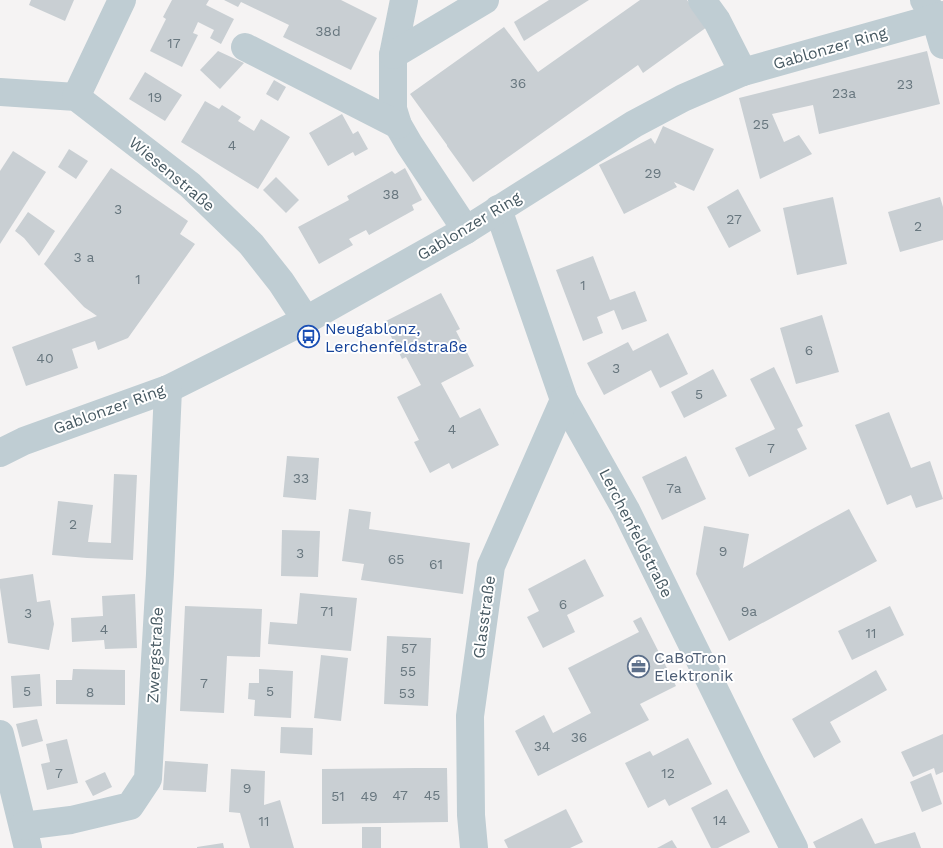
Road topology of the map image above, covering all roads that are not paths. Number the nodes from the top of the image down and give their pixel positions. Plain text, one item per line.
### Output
1 (122, 0) edge
2 (404, 0) edge
3 (484, 0) edge
4 (702, 0) edge
5 (934, 11) edge
6 (943, 46) edge
7 (245, 47) dead end
8 (392, 55) junction
9 (743, 72) junction
10 (0, 92) edge
11 (76, 97) junction
12 (398, 125) junction
13 (498, 209) junction
14 (466, 230) junction
15 (306, 320) junction
16 (168, 388) junction
17 (564, 400) junction
18 (0, 453) edge
19 (0, 734) edge
20 (26, 837) edge
21 (474, 848) edge
22 (794, 848) edge

1 - 11 street
2 - 8 street
3 - 8 street
4 - 9 street
5 - 6 street
5 - 9 street, Gablonzer Ring
7 - 12 street
8 - 12 street
9 - 13 street, Gablonzer Ring
10 - 11 street
11 - 15 street, Wiesenstraße
12 - 14 street
13 - 14 street, Gablonzer Ring
13 - 17 street, Lerchenfeldstraße
14 - 15 street, Gablonzer Ring
15 - 16 street, Gablonzer Ring
16 - 18 street, Gablonzer Ring
16 - 20 street, Zwergstraße
17 - 21 street, Glasstraße
17 - 22 street, Lerchenfeldstraße
19 - 20 street

